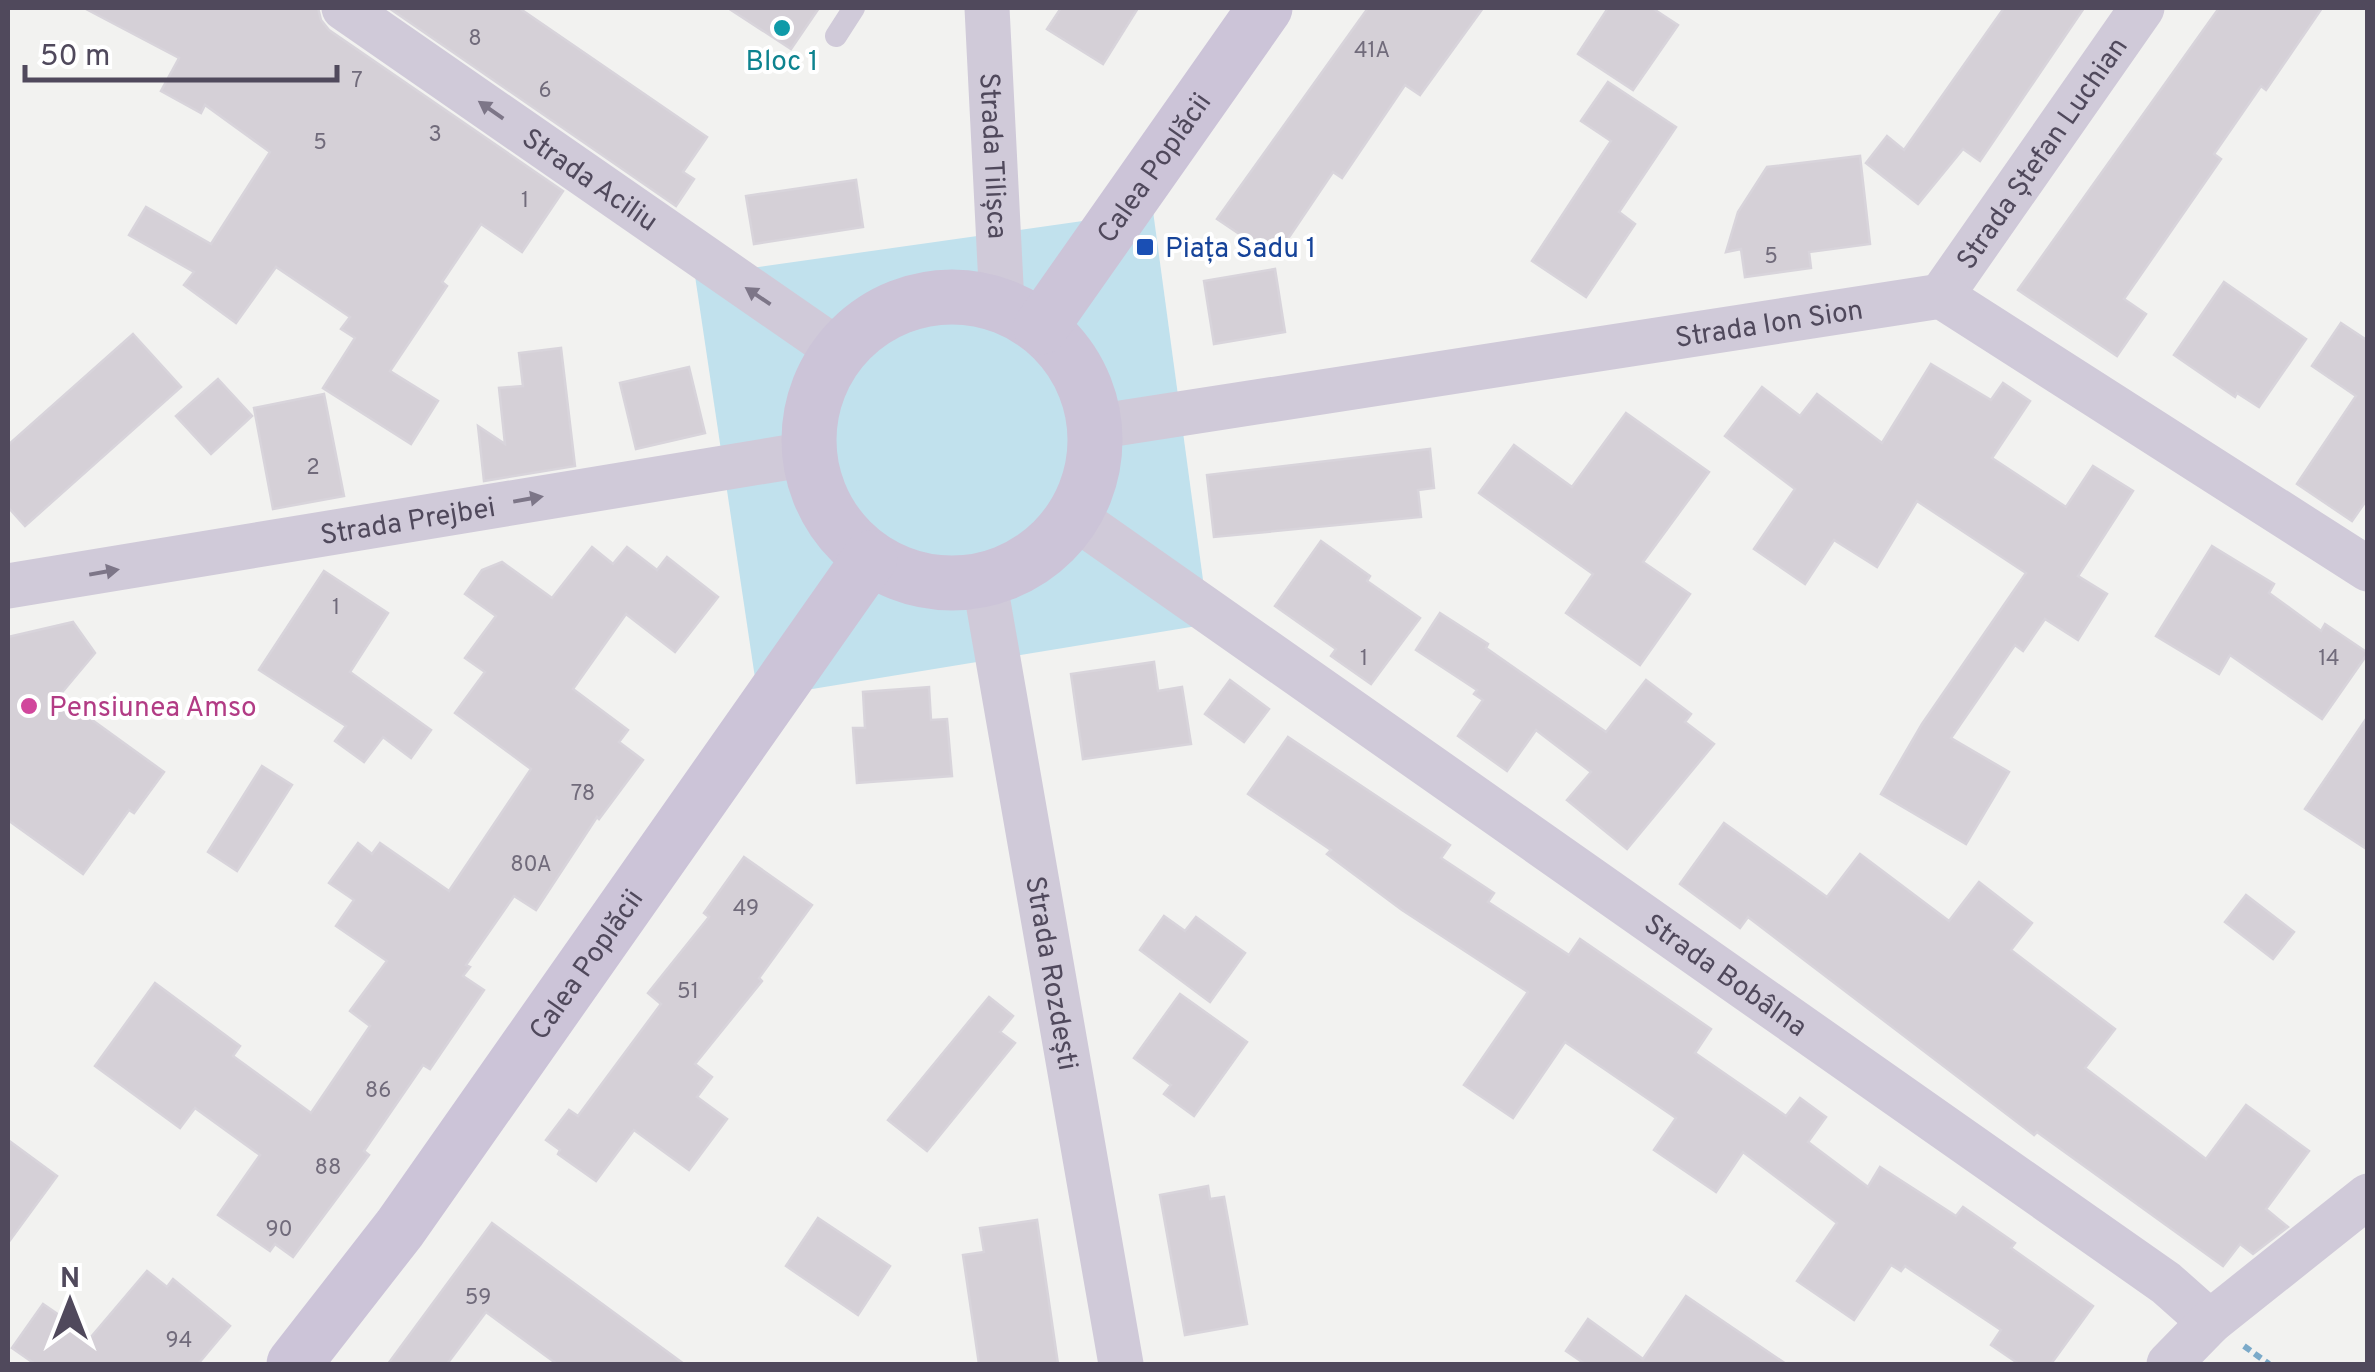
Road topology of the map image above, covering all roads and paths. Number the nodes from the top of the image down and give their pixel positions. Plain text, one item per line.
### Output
1 (344, 8) edge
2 (854, 8) edge
3 (986, 8) edge
4 (1265, 8) edge
5 (2142, 8) edge
6 (836, 36) dead end
7 (1940, 296) junction
8 (1022, 316) junction
9 (838, 351) junction
10 (1095, 427) junction
11 (808, 454) junction
12 (1073, 516) junction
13 (870, 558) junction
14 (2368, 569) edge
15 (984, 579) junction
16 (8, 586) edge
17 (2368, 1196) edge
18 (2210, 1322) junction
19 (294, 1364) edge
20 (1121, 1364) edge
21 (2170, 1364) edge

9 -> 1 street, Strada Aciliu
2 - 6 lane
3 - 8 street, Strada Tilișca
4 - 8 main road, Calea Poplăcii
5 - 7 street, Strada Ștefan Luchian
7 - 10 street, Strada Ion Sion
7 - 14 street
8 - 9 main road
8 - 10 main road
9 - 11 main road
10 - 12 main road
11 - 13 main road
16 -> 11 street, Strada Prejbei
12 - 15 main road
12 - 18 street, Strada Bobâlna
13 - 15 main road
13 - 19 main road, Calea Poplăcii
15 - 20 street, Strada Rozdești
17 - 18 street
18 - 21 street

